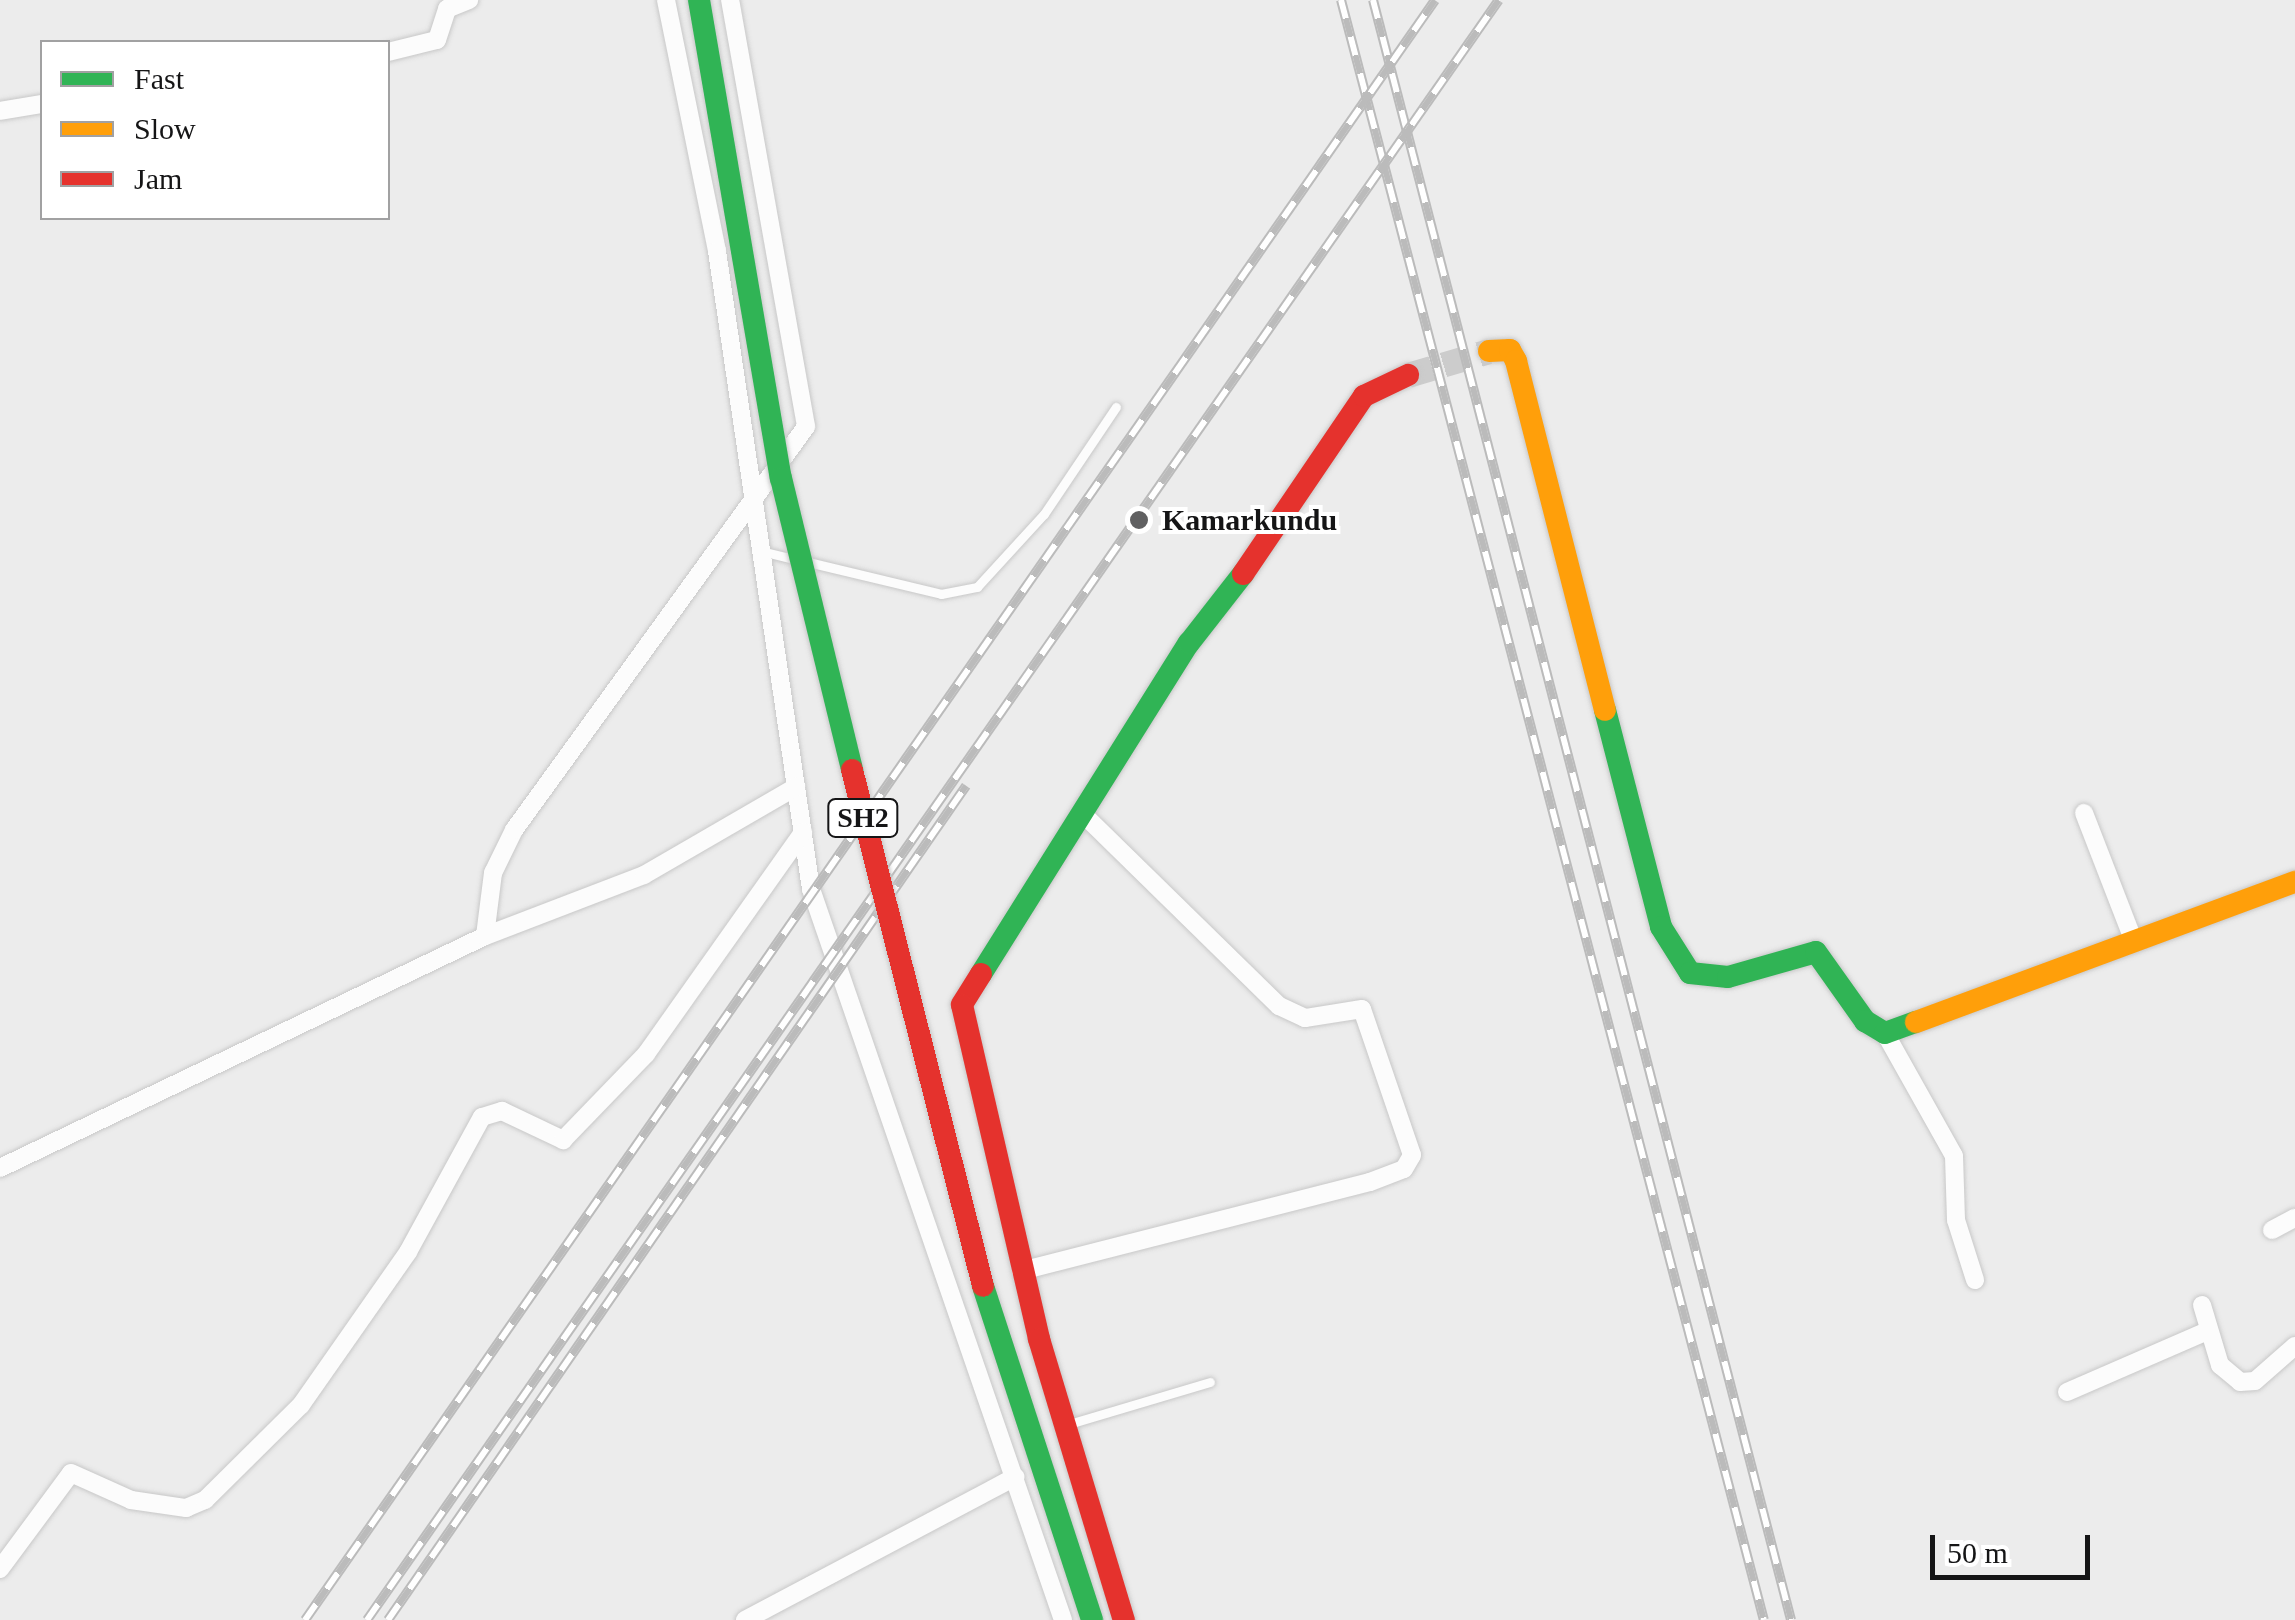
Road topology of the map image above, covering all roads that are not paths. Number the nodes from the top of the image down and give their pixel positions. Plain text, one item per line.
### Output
1 (469, 0) edge
2 (666, 0) edge
3 (699, 0) edge
4 (730, 0) edge
5 (390, 52) edge
6 (40, 104) edge
7 (0, 112) edge
8 (1489, 351) dead end
9 (1408, 376) tunnel mouth
10 (1116, 406) dead end
11 (754, 501) junction
12 (761, 551) junction
13 (796, 787) junction
14 (2084, 813) dead end
15 (1082, 814) junction
16 (803, 832) junction
17 (2295, 882) edge
18 (484, 936) junction
19 (2134, 942) junction
20 (1885, 1033) junction
21 (0, 1168) edge
22 (2295, 1218) edge
23 (2272, 1230) dead end
24 (1021, 1271) junction
25 (1975, 1280) dead end
26 (2202, 1305) dead end
27 (2207, 1331) junction
28 (2295, 1346) edge
29 (1210, 1382) dead end
30 (2067, 1392) dead end
31 (1062, 1426) junction
32 (1015, 1477) junction
33 (0, 1569) edge
34 (745, 1620) edge
35 (1063, 1620) edge
36 (1092, 1620) edge
37 (1124, 1620) edge

1 - 5 street
2 - 11 street
3 - 36 street, SH2, bridge
4 - 11 street
6 - 7 street
8 - 20 street
9 - 15 street
10 - 12 lane
11 - 12 street
11 - 18 street
12 - 13 street
13 - 16 street
13 - 18 street
14 - 19 street
15 - 24 street
15 - 24 street
16 - 32 street
16 - 33 street
17 - 19 street
18 - 21 street
19 - 20 street
20 - 25 street
22 - 23 street
24 - 31 street
26 - 27 street
27 - 28 street
27 - 30 street
29 - 31 lane
31 - 37 street
32 - 34 street
32 - 35 street

